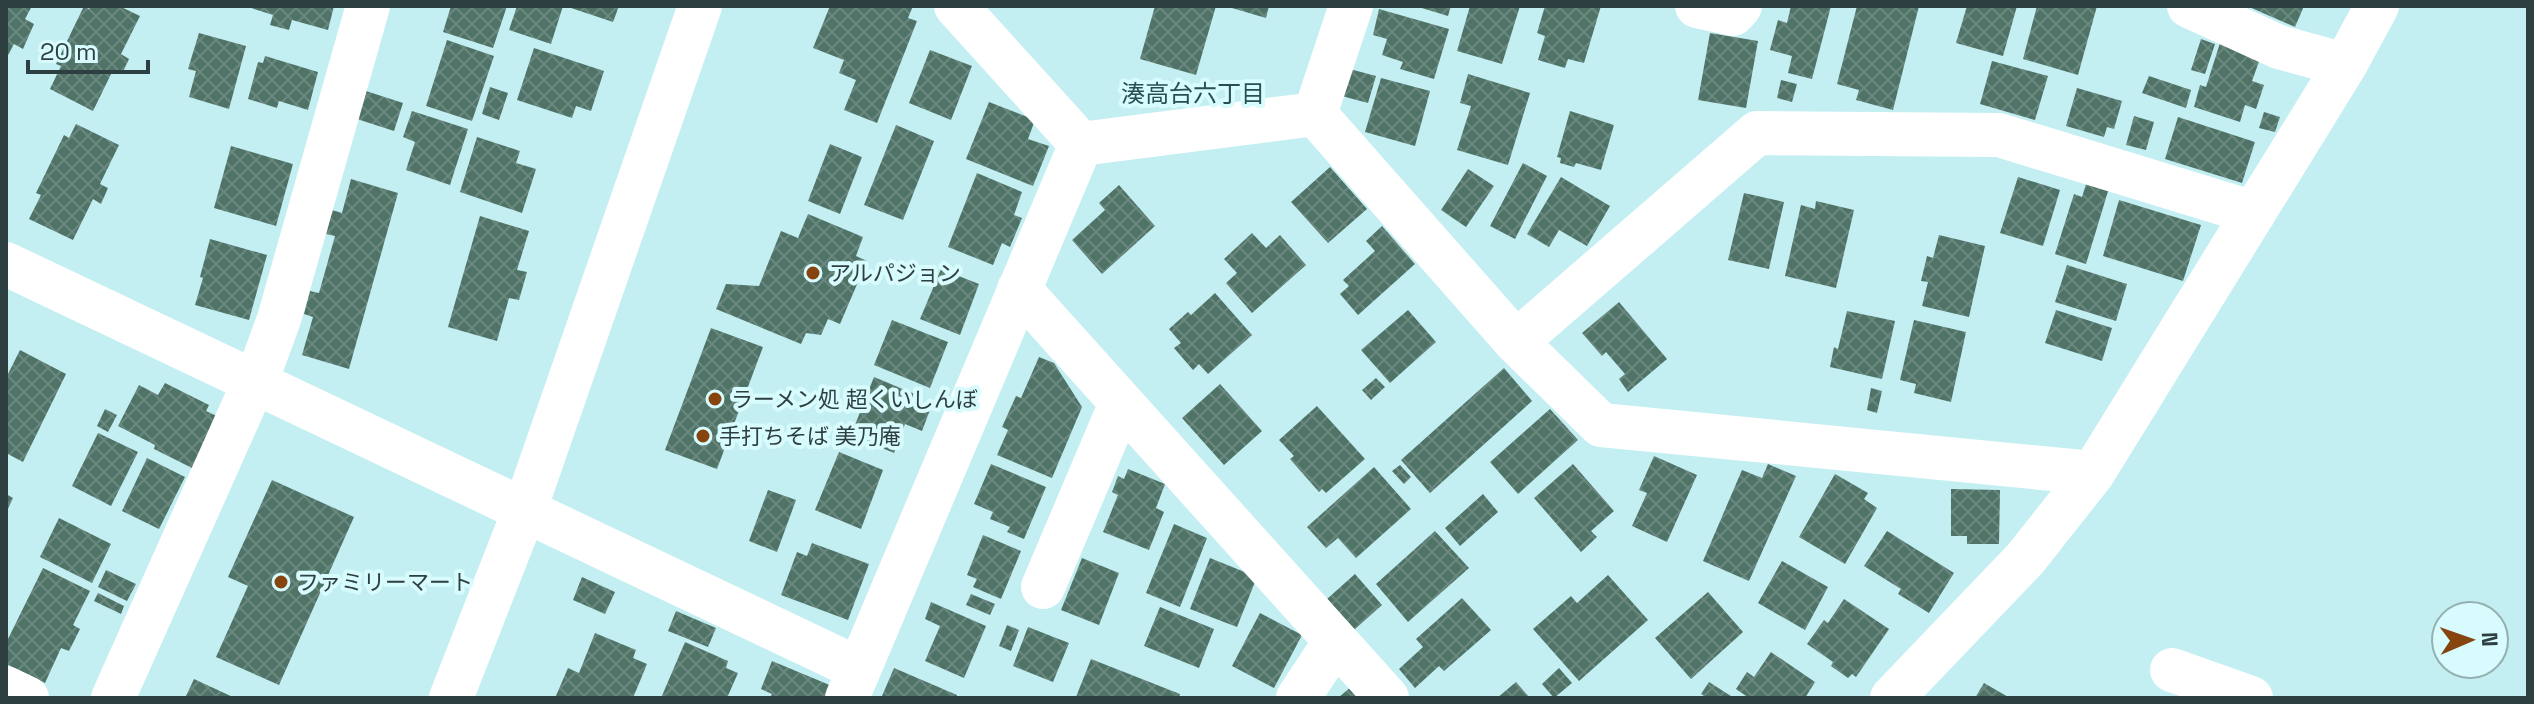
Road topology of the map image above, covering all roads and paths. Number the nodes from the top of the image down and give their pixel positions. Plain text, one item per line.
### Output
1 (368, 6) edge
2 (700, 6) edge
3 (956, 6) edge
4 (1351, 6) edge
5 (1697, 6) edge
6 (1740, 6) edge
7 (2189, 6) edge
8 (2377, 6) edge
9 (2345, 65) junction
10 (1315, 114) junction
11 (1081, 144) junction
12 (2254, 213) junction
13 (6, 264) edge
14 (1019, 289) junction
15 (1516, 342) junction
16 (256, 381) junction
17 (1121, 403) junction
18 (2093, 473) junction
19 (525, 509) junction
20 (1043, 587) dead end
21 (1335, 642) junction
22 (2172, 670) dead end
23 (853, 684) edge
24 (6, 688) edge
25 (27, 698) edge
26 (113, 698) edge
27 (451, 698) edge
28 (1298, 698) edge
29 (1387, 698) edge
30 (1892, 698) edge
31 (2251, 698) edge

1 - 16 street
2 - 19 street
3 - 11 street
4 - 10 street
5 - 6 street
7 - 9 street
8 - 9 street
9 - 12 street
10 - 11 street
10 - 15 street
11 - 14 street
12 - 15 street
12 - 18 street
13 - 16 street
14 - 17 street
14 - 23 street
15 - 18 street
16 - 19 street
16 - 26 street
17 - 20 street
17 - 21 street
18 - 30 street
19 - 23 street
19 - 27 street
21 - 28 street
21 - 29 street
22 - 31 street
24 - 25 street

